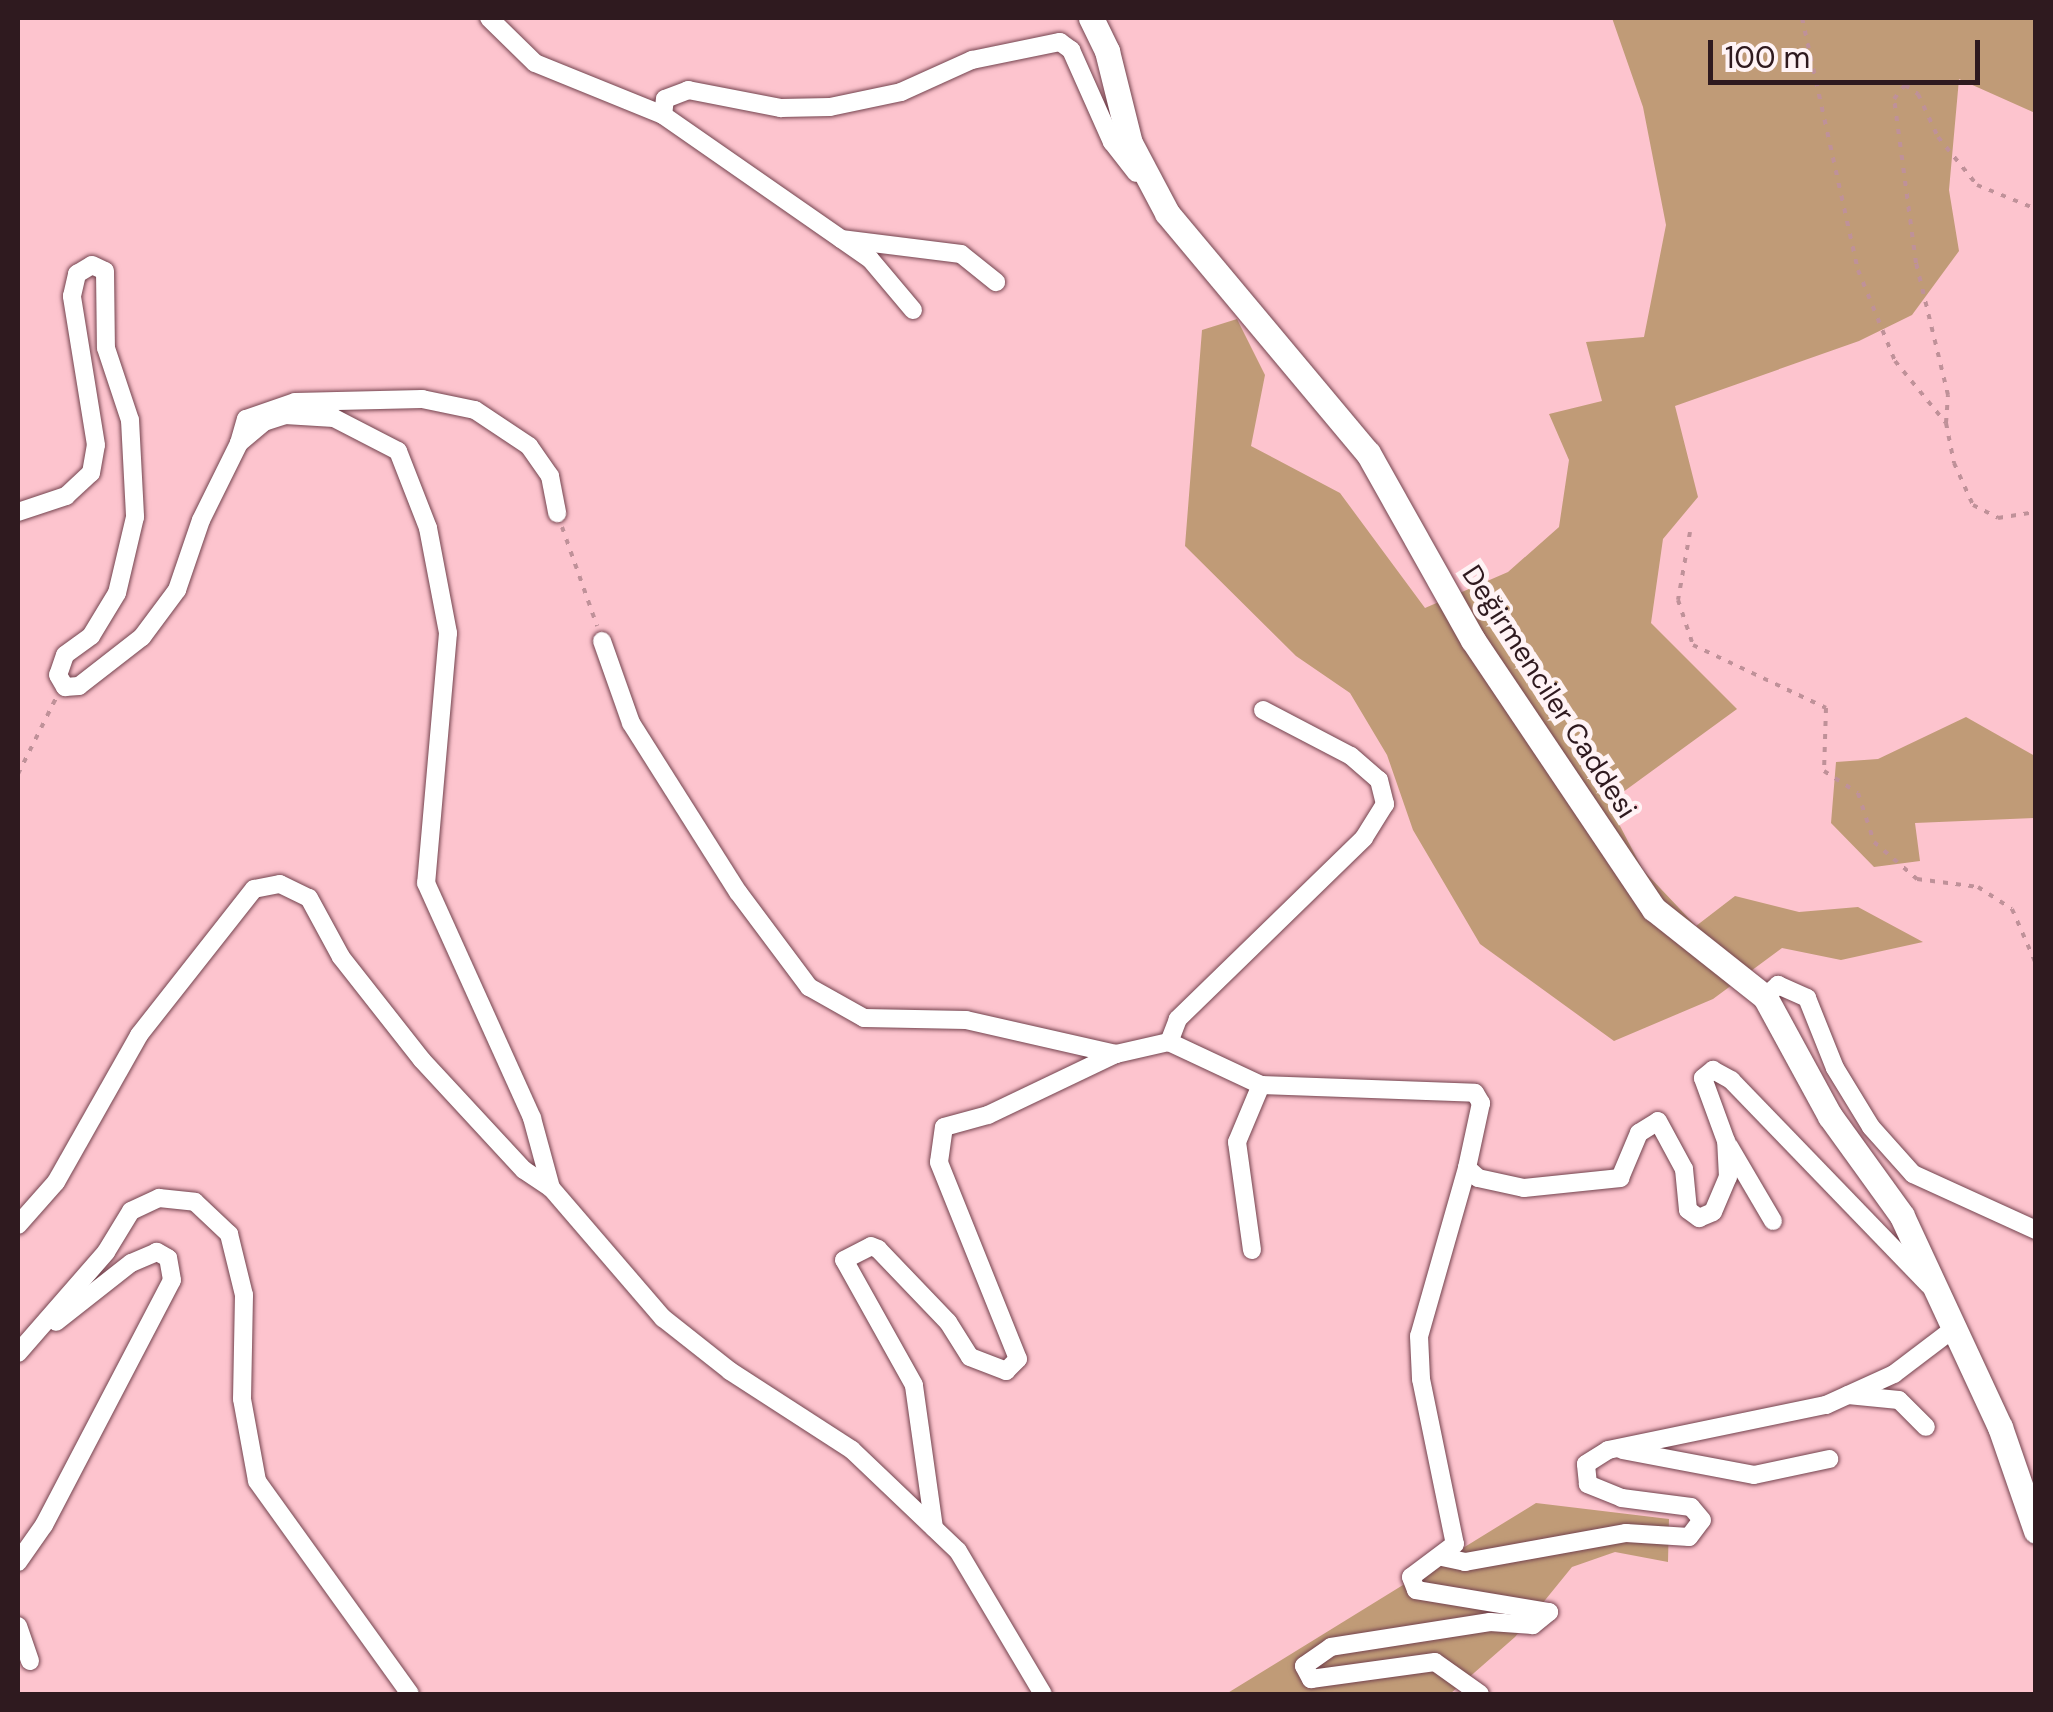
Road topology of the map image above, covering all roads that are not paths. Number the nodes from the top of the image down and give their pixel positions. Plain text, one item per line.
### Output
1 (488, 18) edge
2 (1091, 18) edge
3 (664, 114) junction
4 (1167, 213) junction
5 (836, 238) junction
6 (996, 282) dead end
7 (913, 310) dead end
8 (239, 443) junction
9 (18, 512) edge
10 (558, 513) road end
11 (602, 641) road end
12 (1264, 710) dead end
13 (1765, 996) junction
14 (1169, 1042) junction
15 (1116, 1054) junction
16 (1261, 1085) junction
17 (1726, 1141) junction
18 (1467, 1168) junction
19 (551, 1188) junction
20 (1773, 1220) dead end
21 (18, 1225) edge
22 (2036, 1230) edge
23 (1252, 1250) dead end
24 (1936, 1292) junction
25 (1952, 1330) junction
26 (24, 1347) edge
27 (1848, 1395) junction
28 (1926, 1427) dead end
29 (1616, 1448) junction
30 (1829, 1459) dead end
31 (934, 1528) junction
32 (2036, 1530) edge
33 (1442, 1557) junction
34 (18, 1562) edge
35 (18, 1626) edge
36 (30, 1661) dead end
37 (410, 1694) edge
38 (1043, 1694) edge
39 (1480, 1694) edge

1 - 3 street
2 - 4 main road, Değirmenciler Caddesi
3 - 4 street
3 - 5 street
4 - 13 main road, Değirmenciler Caddesi
5 - 6 street
5 - 7 street
8 - 9 street
8 - 10 street
8 - 19 street
11 - 15 street
12 - 14 street
13 - 22 street
13 - 24 main road, Değirmenciler Caddesi
14 - 15 street
14 - 16 street
15 - 31 street
16 - 18 street
16 - 23 street
17 - 18 street
17 - 20 street
17 - 24 street
18 - 33 street
19 - 21 street
19 - 31 street
24 - 25 main road, Değirmenciler Caddesi
25 - 27 street
25 - 32 main road, Değirmenciler Caddesi
26 - 34 street
26 - 37 street
27 - 28 street
27 - 29 street
29 - 30 street
29 - 33 street
31 - 38 street
33 - 39 street
35 - 36 street

